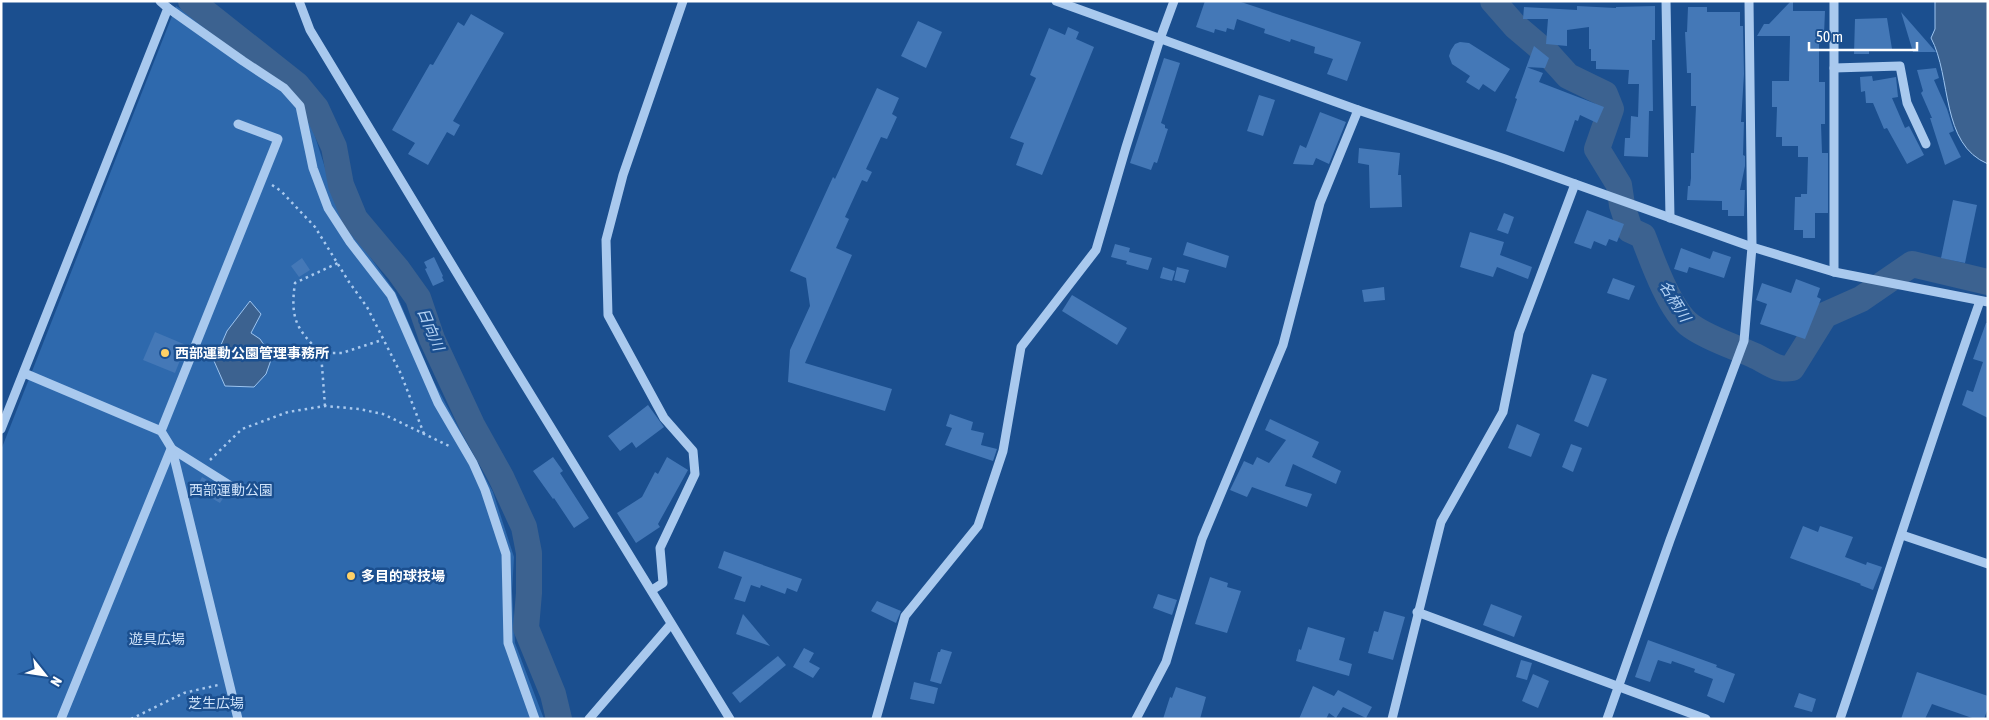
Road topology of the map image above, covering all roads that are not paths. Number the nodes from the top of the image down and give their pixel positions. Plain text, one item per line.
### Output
1 (160, 1) edge
2 (299, 1) edge
3 (683, 1) edge
4 (1056, 1) edge
5 (1174, 1) edge
6 (1666, 1) edge
7 (1749, 1) edge
8 (1834, 1) edge
9 (168, 8) junction
10 (1160, 39) junction
11 (1834, 68) junction
12 (1358, 110) junction
13 (238, 124) dead end
14 (1926, 144) dead end
15 (1575, 184) junction
16 (1670, 218) junction
17 (1752, 248) junction
18 (1834, 272) junction
19 (1984, 301) edge
20 (24, 373) junction
21 (1, 429) edge
22 (161, 431) junction
23 (172, 448) junction
24 (242, 493) dead end
25 (1902, 535) junction
26 (1988, 564) edge
27 (652, 590) junction
28 (1417, 612) junction
29 (671, 624) junction
30 (1619, 686) junction
31 (62, 719) edge
32 (238, 719) edge
33 (535, 719) edge
34 (589, 719) edge
35 (730, 719) edge
36 (876, 719) edge
37 (1136, 719) edge
38 (1392, 719) edge
39 (1607, 719) edge
40 (1706, 719) edge
41 (1840, 719) edge

1 - 9 street
2 - 27 street
3 - 27 street
4 - 10 street
5 - 10 street
6 - 16 street
7 - 17 street
8 - 11 street
9 - 20 street
9 - 33 street
10 - 12 street
10 - 36 street
11 - 14 street
11 - 18 street
12 - 15 street
12 - 37 street
13 - 22 street
15 - 16 street
15 - 28 street
16 - 17 street
17 - 18 street
17 - 30 street
18 - 19 street
19 - 25 street
20 - 21 street
20 - 22 street
22 - 23 street
23 - 24 street
23 - 31 street
23 - 32 street
25 - 26 street
25 - 41 street
27 - 29 street
28 - 30 street
28 - 38 street
29 - 34 street
29 - 35 street
30 - 39 street
30 - 40 street

